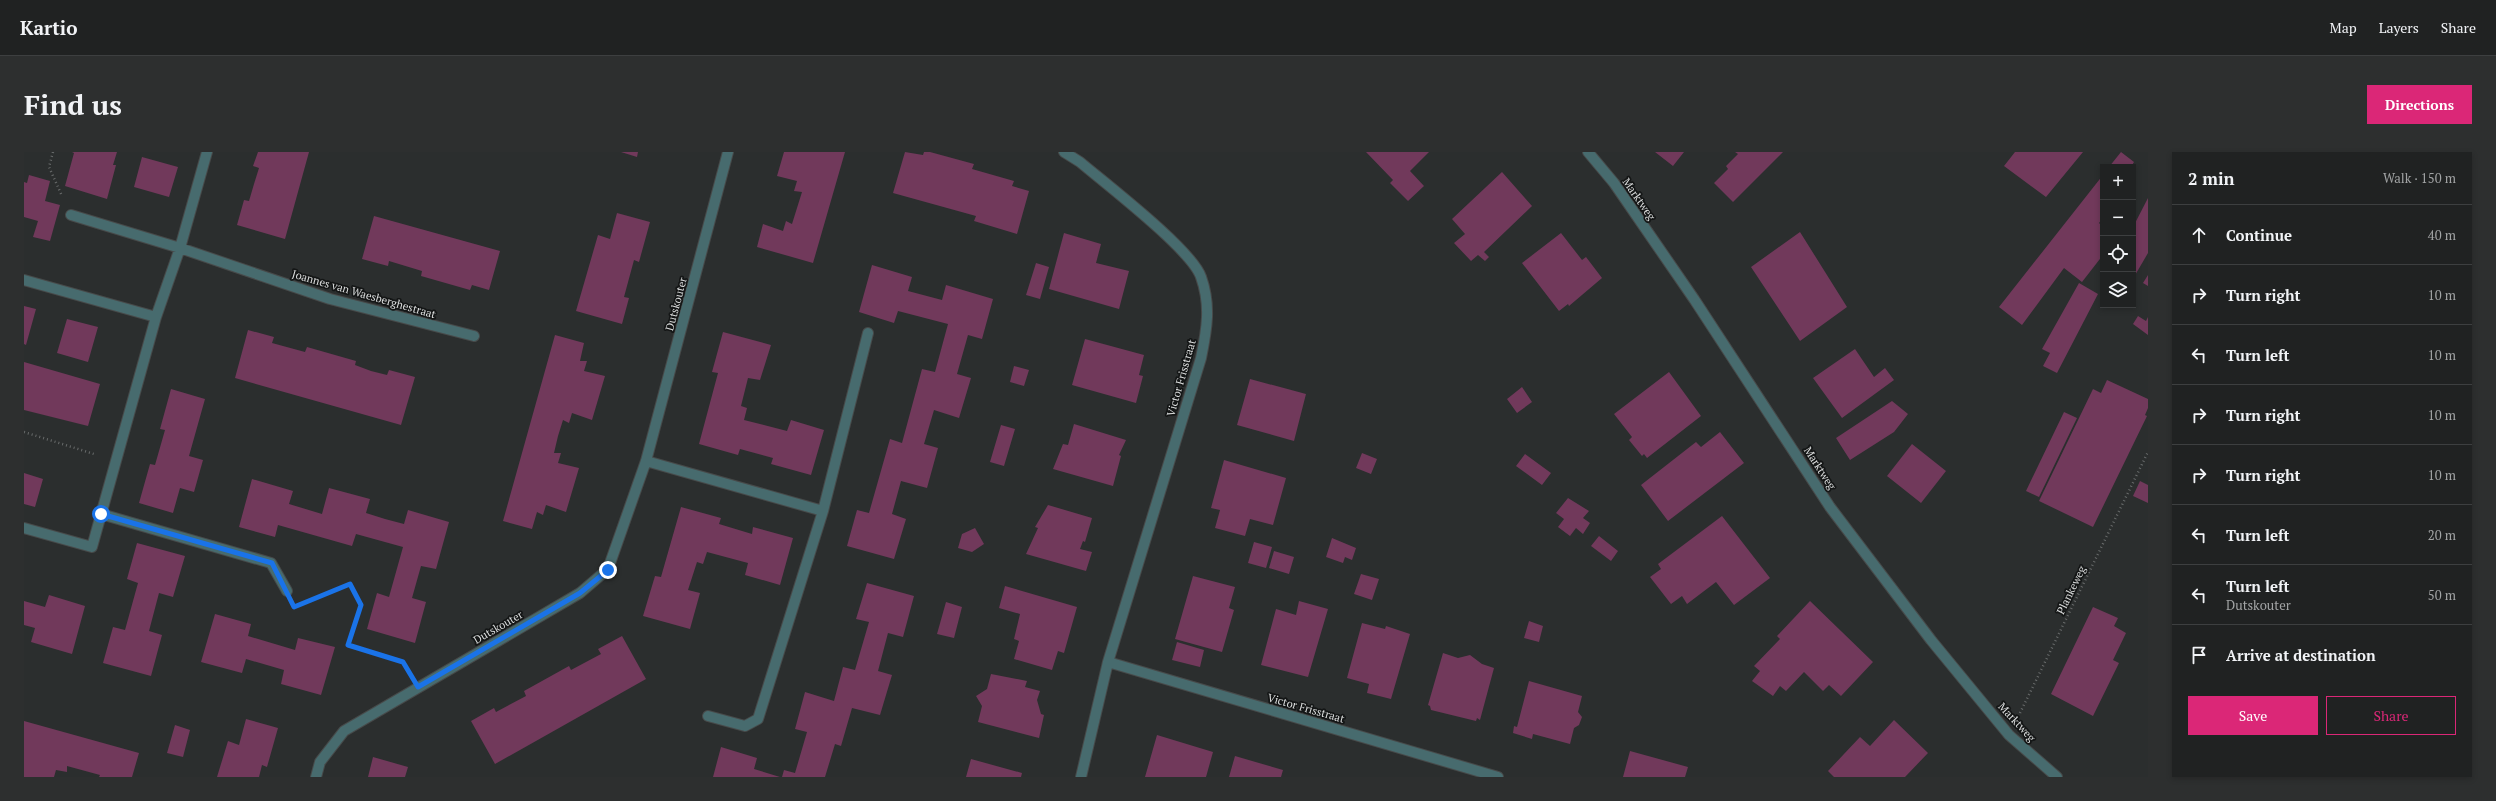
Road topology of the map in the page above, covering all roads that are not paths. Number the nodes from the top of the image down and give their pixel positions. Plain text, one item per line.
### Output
1 (207, 152) edge
2 (728, 152) edge
3 (1064, 152) edge
4 (1588, 152) edge
5 (71, 215) road end
6 (180, 248) junction
7 (24, 280) edge
8 (156, 317) junction
9 (868, 333) dead end
10 (474, 336) dead end
11 (646, 461) junction
12 (823, 511) junction
13 (101, 514) junction
14 (24, 528) edge
15 (287, 591) road end
16 (1108, 662) junction
17 (708, 716) dead end
18 (316, 777) edge
19 (1081, 777) edge
20 (1498, 777) edge
21 (2057, 777) edge

1 - 6 street
2 - 11 street, Dutskouter
3 - 16 street, Victor Frisstraat
4 - 21 street, Marktweg
5 - 6 street, Joannes van Waesberghestraat
6 - 8 street
6 - 10 street, Joannes van Waesberghestraat
7 - 8 street
8 - 13 street
9 - 12 street
11 - 12 street
11 - 18 street, Dutskouter
12 - 17 street
13 - 14 street
13 - 15 street
16 - 19 street, Victor Frisstraat
16 - 20 street, Victor Frisstraat

